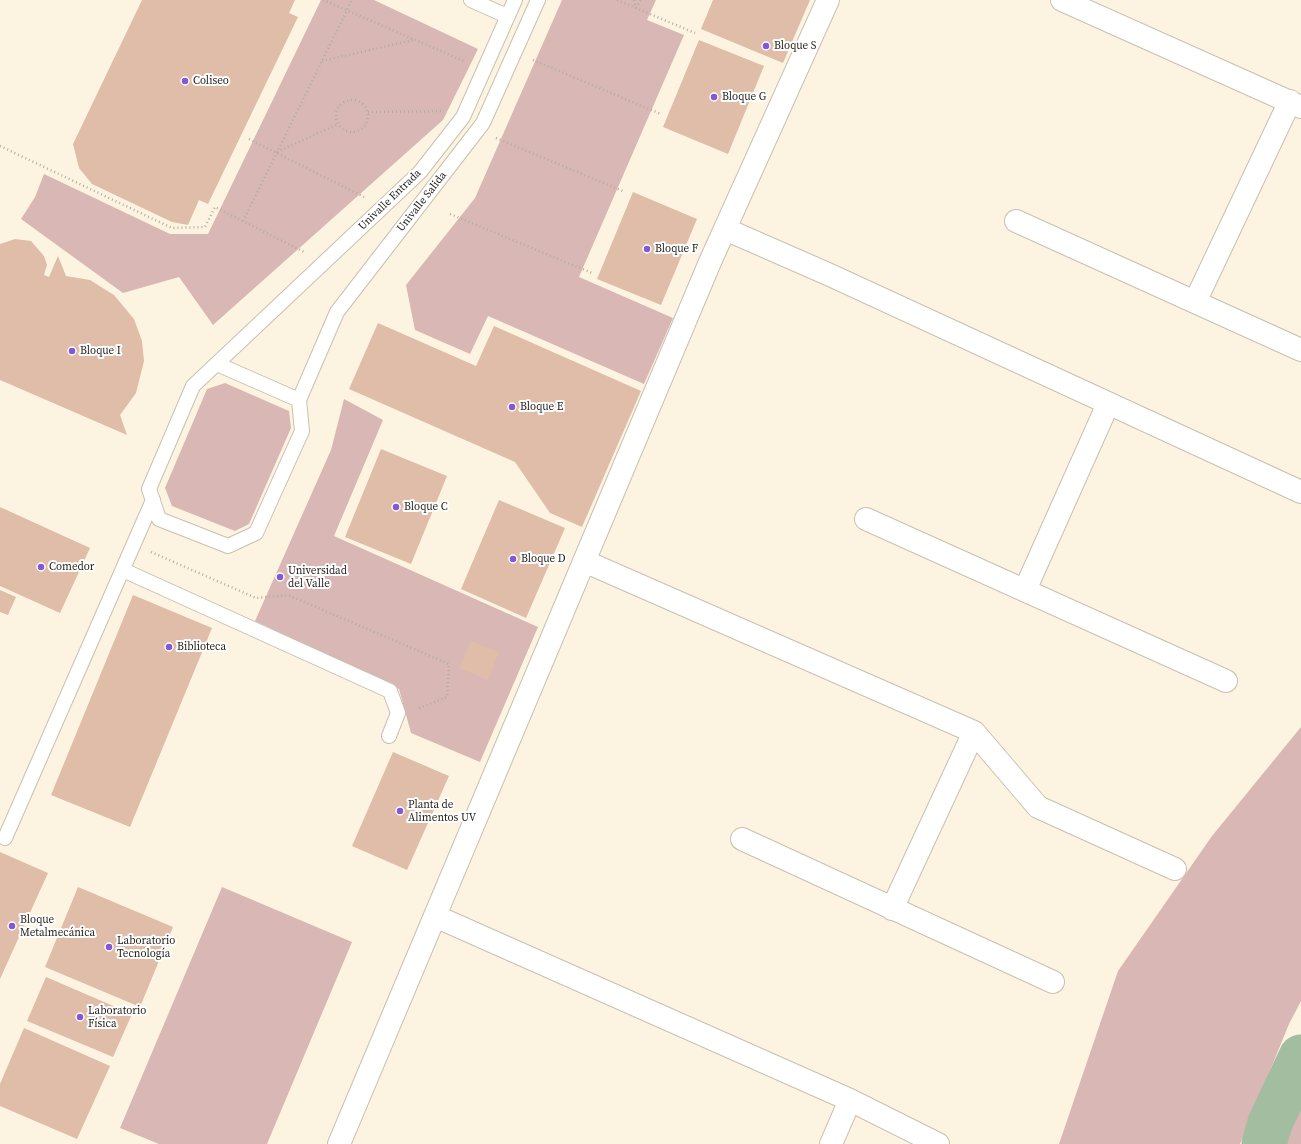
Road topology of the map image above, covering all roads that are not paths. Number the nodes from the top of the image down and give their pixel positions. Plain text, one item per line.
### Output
1 (471, 0) edge
2 (514, 0) edge
3 (538, 0) edge
4 (828, 0) edge
5 (1062, 0) edge
6 (507, 16) junction
7 (1295, 104) edge
8 (1016, 221) dead end
9 (725, 229) junction
10 (1195, 302) junction
11 (1301, 350) edge
12 (217, 364) junction
13 (299, 400) junction
14 (1108, 404) junction
15 (1301, 492) edge
16 (153, 500) junction
17 (866, 518) dead end
18 (584, 561) junction
19 (123, 570) junction
20 (1025, 590) junction
21 (1226, 681) dead end
22 (974, 732) junction
23 (388, 736) dead end
24 (4, 838) dead end
25 (742, 839) dead end
26 (1175, 869) dead end
27 (892, 909) junction
28 (435, 916) junction
29 (1053, 982) dead end
30 (850, 1100) junction
31 (339, 1144) edge
32 (831, 1144) edge
33 (938, 1144) edge

1 - 6 lane
2 - 6 lane, Univalle Entrada
3 - 13 lane, Univalle Salida
4 - 9 street
5 - 7 street
6 - 12 lane, Univalle Entrada
7 - 10 street
8 - 10 street
9 - 14 street
9 - 18 street
10 - 11 street
12 - 13 lane
12 - 16 lane, Univalle Entrada
13 - 16 lane
14 - 15 street
14 - 20 street
16 - 19 lane
17 - 20 street
18 - 22 street
18 - 28 street
19 - 23 lane
19 - 24 lane
20 - 21 street
22 - 26 street
22 - 27 street
25 - 27 street
27 - 29 street
28 - 30 street
28 - 31 street
30 - 32 street
30 - 33 street

